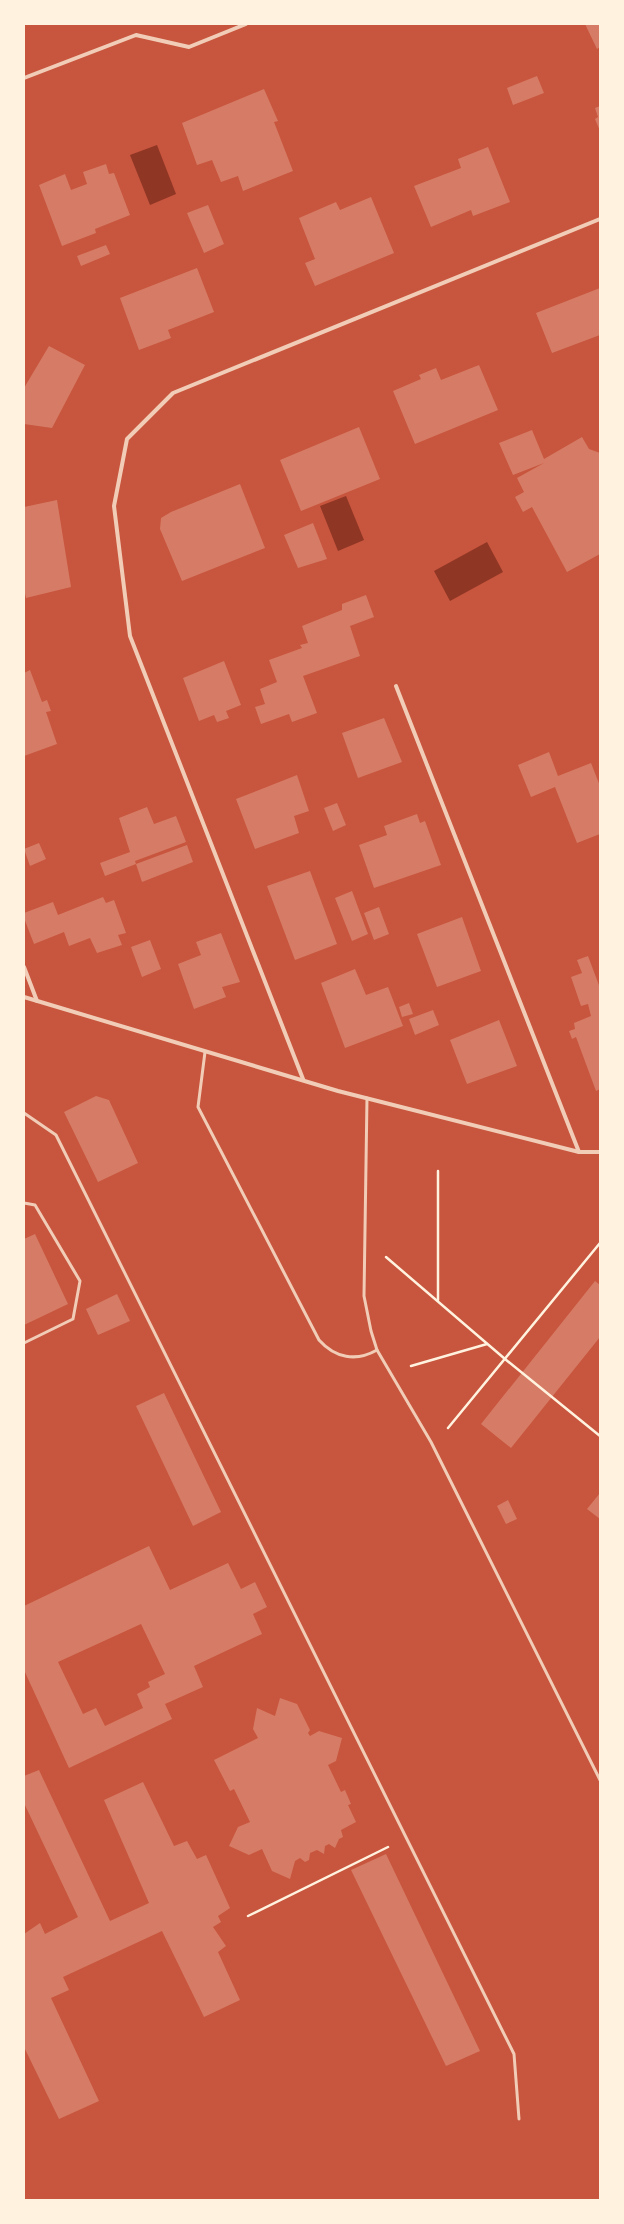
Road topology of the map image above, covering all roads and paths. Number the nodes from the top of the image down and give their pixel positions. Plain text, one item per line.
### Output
1 (246, 24) edge
2 (24, 78) edge
3 (600, 219) edge
4 (396, 686) dead end
5 (24, 967) edge
6 (24, 997) edge
7 (37, 1001) junction
8 (205, 1052) junction
9 (303, 1079) junction
10 (367, 1097) junction
11 (25, 1114) edge
12 (579, 1152) junction
13 (600, 1152) edge
14 (438, 1171) dead end
15 (24, 1203) edge
16 (600, 1243) edge
17 (382, 1254) dead end
18 (438, 1301) junction
19 (24, 1343) edge
20 (488, 1344) junction
21 (377, 1350) junction
22 (505, 1359) junction
23 (410, 1367) dead end
24 (445, 1431) dead end
25 (600, 1436) edge
26 (600, 1780) edge
27 (406, 1838) junction
28 (248, 1916) dead end
29 (519, 2119) dead end

1 - 2 street
3 - 9 street
4 - 12 street
5 - 7 street
6 - 7 street
7 - 8 street
8 - 9 street
8 - 21 lane
9 - 10 street
10 - 12 street
10 - 21 lane
11 - 27 lane
12 - 13 street
14 - 18 path
15 - 19 lane
16 - 22 path
17 - 18 path
18 - 20 path
20 - 22 path
20 - 23 path
21 - 26 lane
22 - 24 path
22 - 25 path
27 - 28 path
27 - 29 lane

